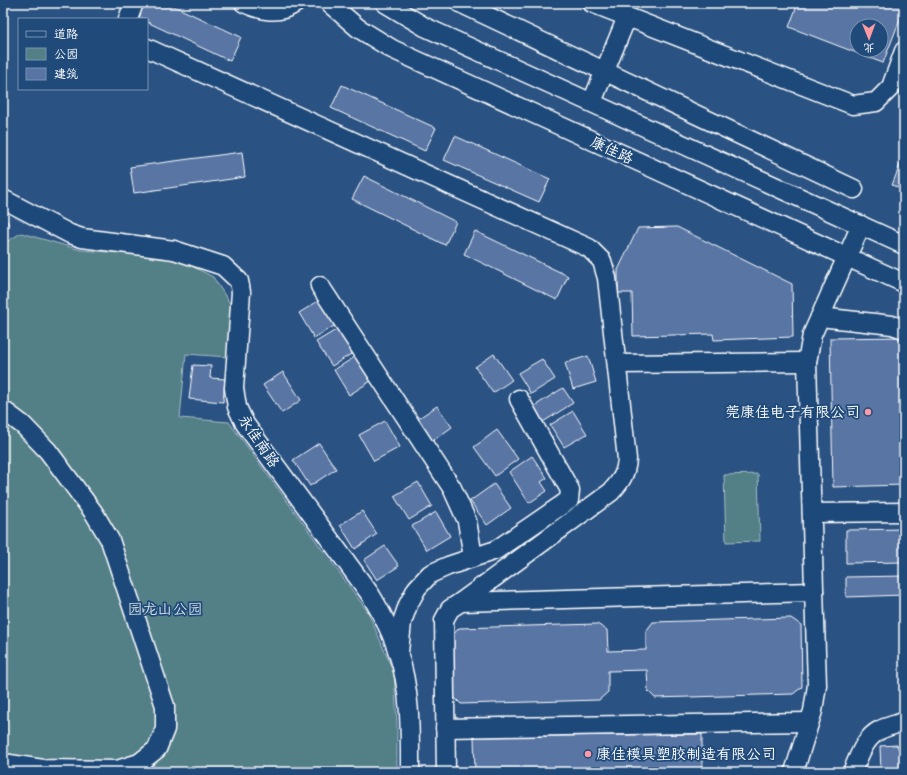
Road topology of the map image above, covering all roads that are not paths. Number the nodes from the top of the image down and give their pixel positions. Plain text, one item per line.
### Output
1 (134, 3) edge
2 (244, 3) edge
3 (296, 3) edge
4 (328, 3) edge
5 (385, 3) edge
6 (460, 3) edge
7 (592, 3) edge
8 (627, 16) junction
9 (128, 18) edge
10 (148, 48) edge
11 (904, 51) edge
12 (605, 71) junction
13 (592, 102) junction
14 (854, 189) dead end
15 (3, 199) edge
16 (861, 225) junction
17 (904, 245) edge
18 (847, 257) junction
19 (903, 279) edge
20 (320, 286) dead end
21 (820, 317) junction
22 (904, 329) edge
23 (807, 362) junction
24 (617, 364) junction
25 (519, 399) dead end
26 (3, 410) edge
27 (904, 512) edge
28 (812, 513) junction
29 (473, 557) junction
30 (814, 592) junction
31 (461, 602) junction
32 (398, 653) junction
33 (904, 721) edge
34 (809, 722) junction
35 (445, 728) junction
36 (3, 763) edge
37 (410, 772) edge
38 (446, 772) edge
39 (794, 772) edge
40 (852, 772) edge

1 - 9 street
2 - 3 street
4 - 18 street, 康佳路
5 - 13 street
6 - 12 street
7 - 8 street
8 - 11 street
8 - 12 street
10 - 24 street
12 - 13 street
12 - 14 street
13 - 16 street
15 - 32 street, 永佳南路
16 - 17 street
16 - 18 street
18 - 19 street, 康佳路
18 - 21 street
20 - 29 street
21 - 22 street
21 - 23 street
23 - 24 street
23 - 28 street
24 - 31 street
25 - 29 street
26 - 36 street
27 - 28 street
28 - 30 street
29 - 32 street
30 - 31 street
30 - 34 street
31 - 35 street
32 - 37 street, 永佳南路
33 - 40 street
34 - 35 street
34 - 39 street
35 - 38 street

